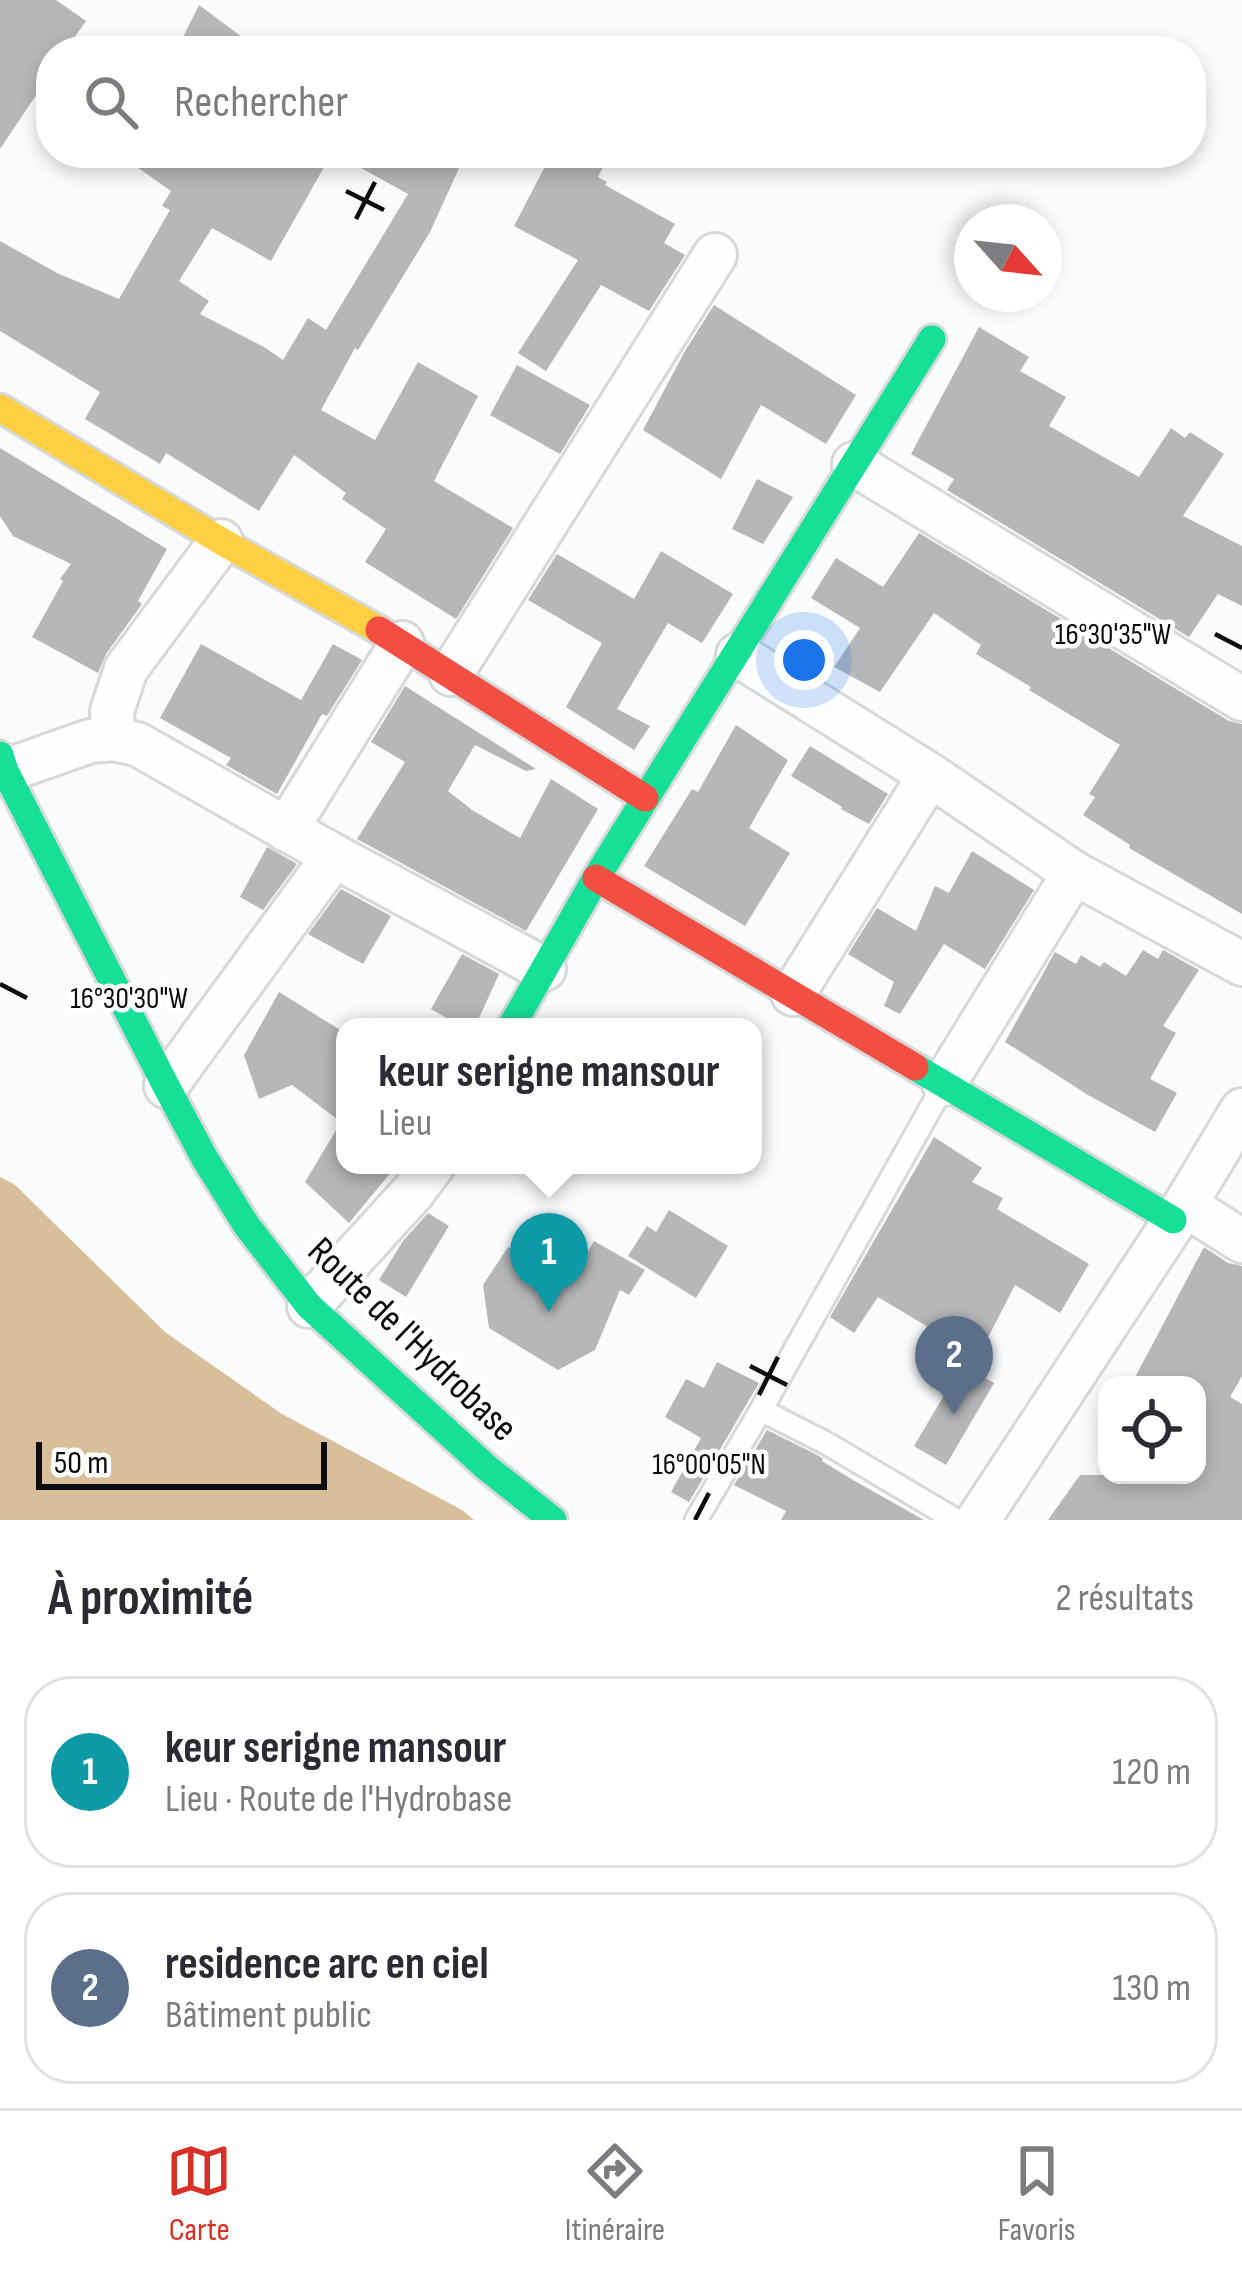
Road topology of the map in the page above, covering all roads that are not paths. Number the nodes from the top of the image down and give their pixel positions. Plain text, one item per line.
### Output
1 (715, 255) dead end
2 (932, 339) dead end
3 (0, 408) edge
4 (854, 464) junction
5 (221, 541) junction
6 (402, 643) junction
7 (738, 655) junction
8 (451, 674) junction
9 (1242, 699) edge
10 (113, 739) junction
11 (3, 763) edge
12 (930, 776) junction
13 (645, 798) junction
14 (286, 830) junction
15 (334, 856) junction
16 (1074, 873) junction
17 (596, 878) junction
18 (1242, 964) edge
19 (544, 968) junction
20 (793, 994) junction
21 (516, 1018) edge
22 (944, 1084) junction
23 (166, 1086) junction
24 (1242, 1110) edge
25 (426, 1174) edge
26 (1179, 1212) junction
27 (1242, 1241) edge
28 (309, 1306) junction
29 (761, 1410) junction
30 (553, 1520) edge
31 (696, 1520) edge
32 (956, 1520) edge
33 (978, 1520) edge

1 - 8 street
2 - 4 street
3 - 5 street
4 - 7 street
4 - 9 street
5 - 6 street
5 - 10 street
6 - 8 street
6 - 14 street
7 - 12 street
7 - 13 street
8 - 13 street
10 - 11 street
10 - 14 street
11 - 23 street, Route de l'Hydrobase
12 - 16 street
12 - 20 street
13 - 17 street
14 - 15 street
15 - 19 street
15 - 23 street
16 - 18 street
16 - 22 street
17 - 19 street
17 - 20 street
19 - 21 street
20 - 22 street
22 - 26 street
22 - 29 lane
23 - 28 street, Route de l'Hydrobase
24 - 26 street
25 - 28 street
26 - 27 street
26 - 33 street
28 - 30 street, Route de l'Hydrobase
29 - 31 lane
29 - 32 lane

